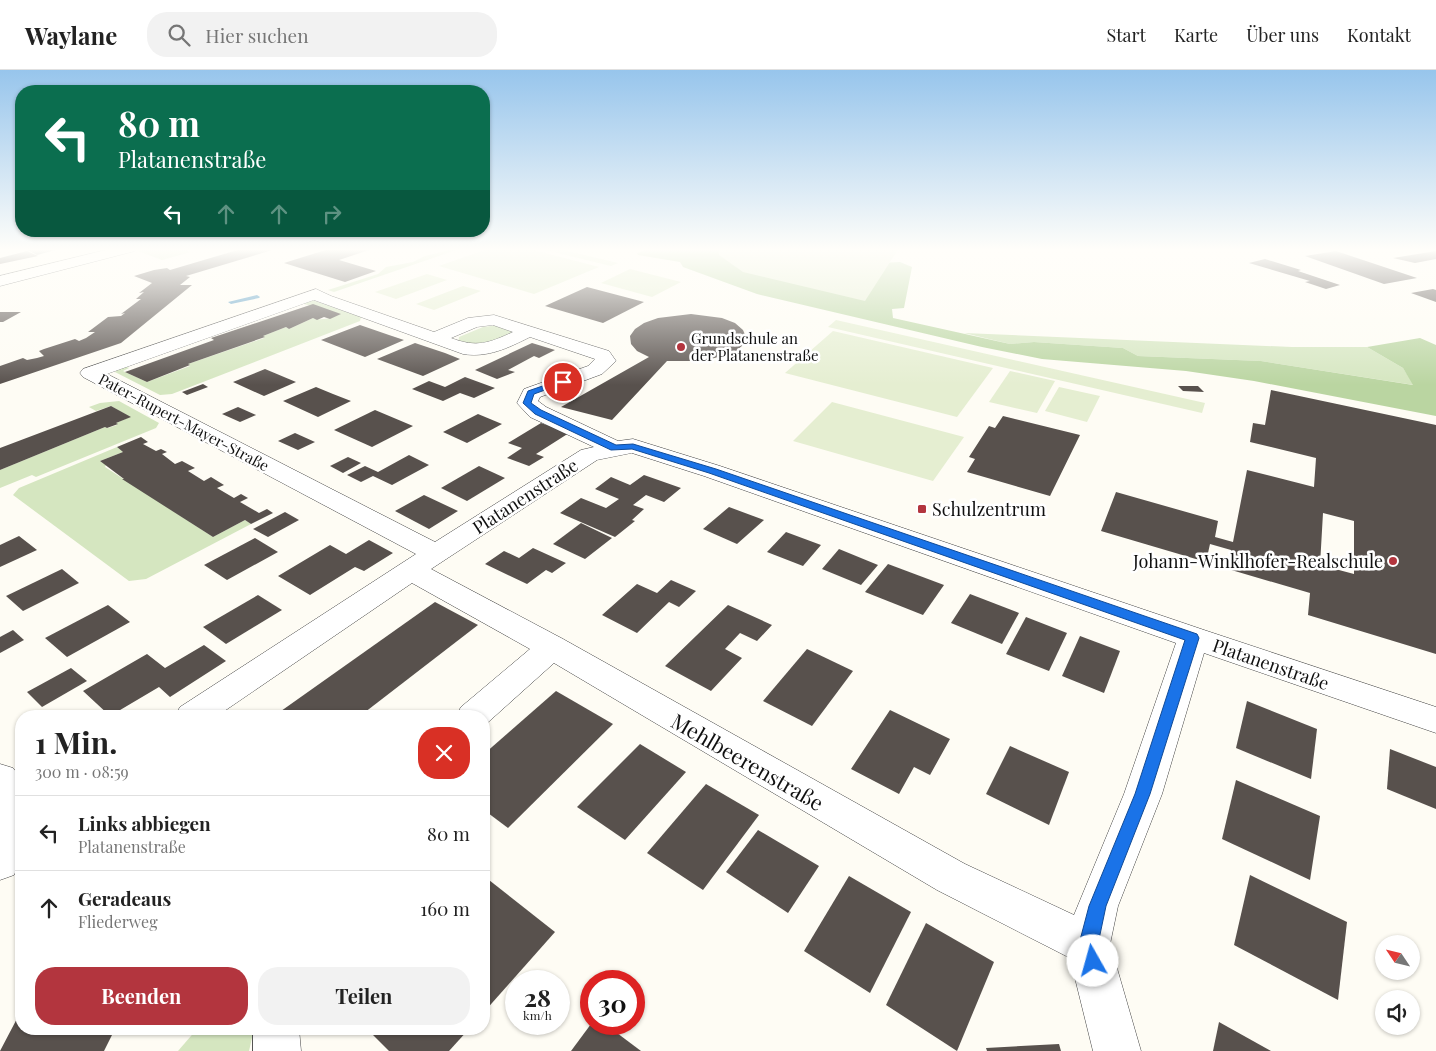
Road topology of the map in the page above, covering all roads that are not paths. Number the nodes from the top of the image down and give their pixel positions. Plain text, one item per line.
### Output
1 (530, 331) junction
2 (435, 338) junction
3 (615, 448) junction
4 (424, 562) junction
5 (1192, 638) junction
6 (552, 647) junction
7 (201, 710) edge
8 (480, 710) edge
9 (1436, 720) edge
10 (0, 779) edge
11 (15, 804) edge
12 (15, 830) edge
13 (0, 862) edge
14 (1088, 944) junction
15 (276, 1035) edge
16 (277, 1051) edge
17 (1117, 1051) edge

1 - 2 street
1 - 2 street
1 - 3 street
2 - 4 street, Pater-Rupert-Mayer-Straße
3 - 4 street, Platanenstraße
3 - 5 street, Platanenstraße
4 - 6 street, Mehlbeerenstraße
4 - 7 street, Platanenstraße
5 - 9 street, Platanenstraße
5 - 14 street
6 - 8 street
6 - 14 street, Mehlbeerenstraße
10 - 11 street
12 - 13 street
14 - 17 street
15 - 16 street

